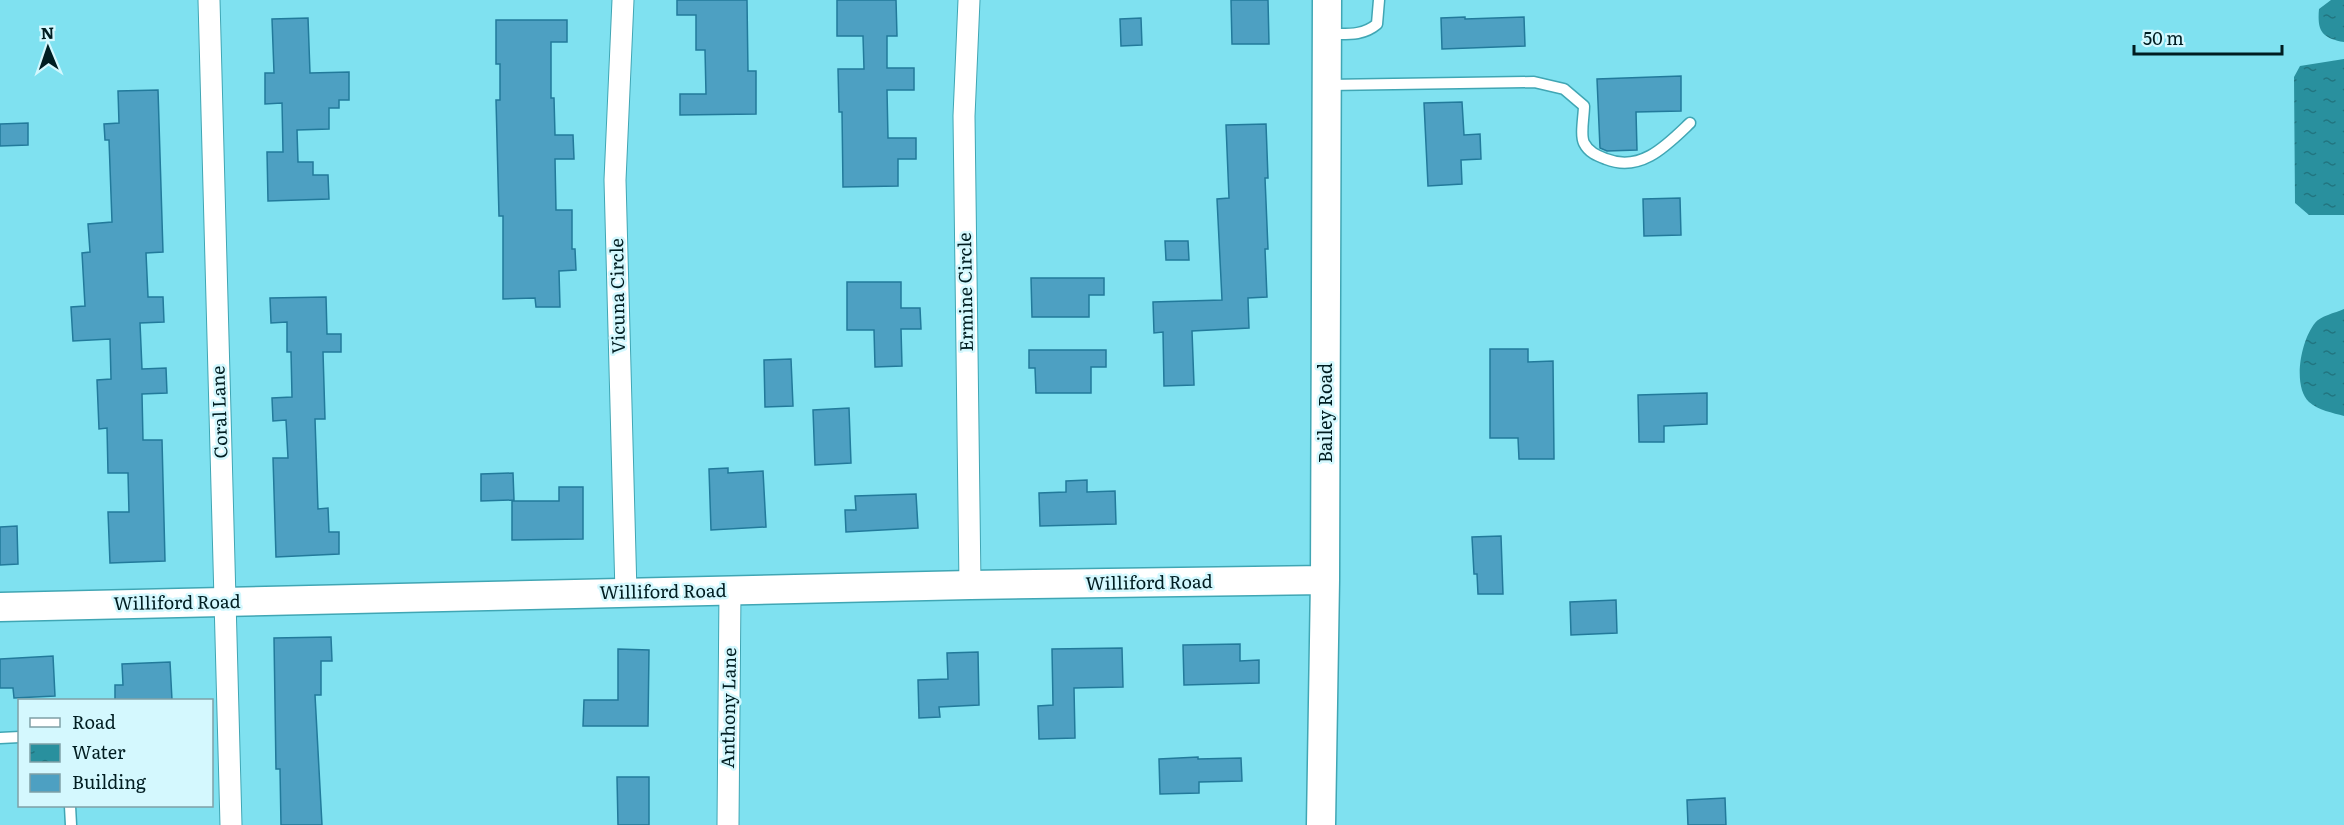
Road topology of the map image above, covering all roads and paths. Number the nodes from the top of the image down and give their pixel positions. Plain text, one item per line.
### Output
1 (209, 0) edge
2 (623, 0) edge
3 (969, 0) edge
4 (1327, 0) edge
5 (1379, 0) edge
6 (1328, 34) junction
7 (1328, 85) junction
8 (1690, 123) dead end
9 (1325, 580) junction
10 (970, 585) junction
11 (730, 590) junction
12 (626, 593) junction
13 (225, 602) junction
14 (0, 607) edge
15 (18, 737) edge
16 (0, 738) edge
17 (70, 807) edge
18 (70, 825) edge
19 (231, 825) edge
20 (728, 825) edge
21 (1321, 825) edge

1 - 13 street, Coral Lane
2 - 12 street, Vicuna Circle
3 - 10 street, Ermine Circle
4 - 6 street, Bailey Road
5 - 6 lane
6 - 7 street, Bailey Road
7 - 8 lane
7 - 9 street, Bailey Road
9 - 10 street, Williford Road
9 - 21 street, Bailey Road
10 - 11 street, Williford Road
11 - 12 street, Williford Road
11 - 20 street, Anthony Lane
12 - 13 street, Williford Road
13 - 14 street, Williford Road
13 - 19 street, Coral Lane
15 - 16 lane
17 - 18 lane

